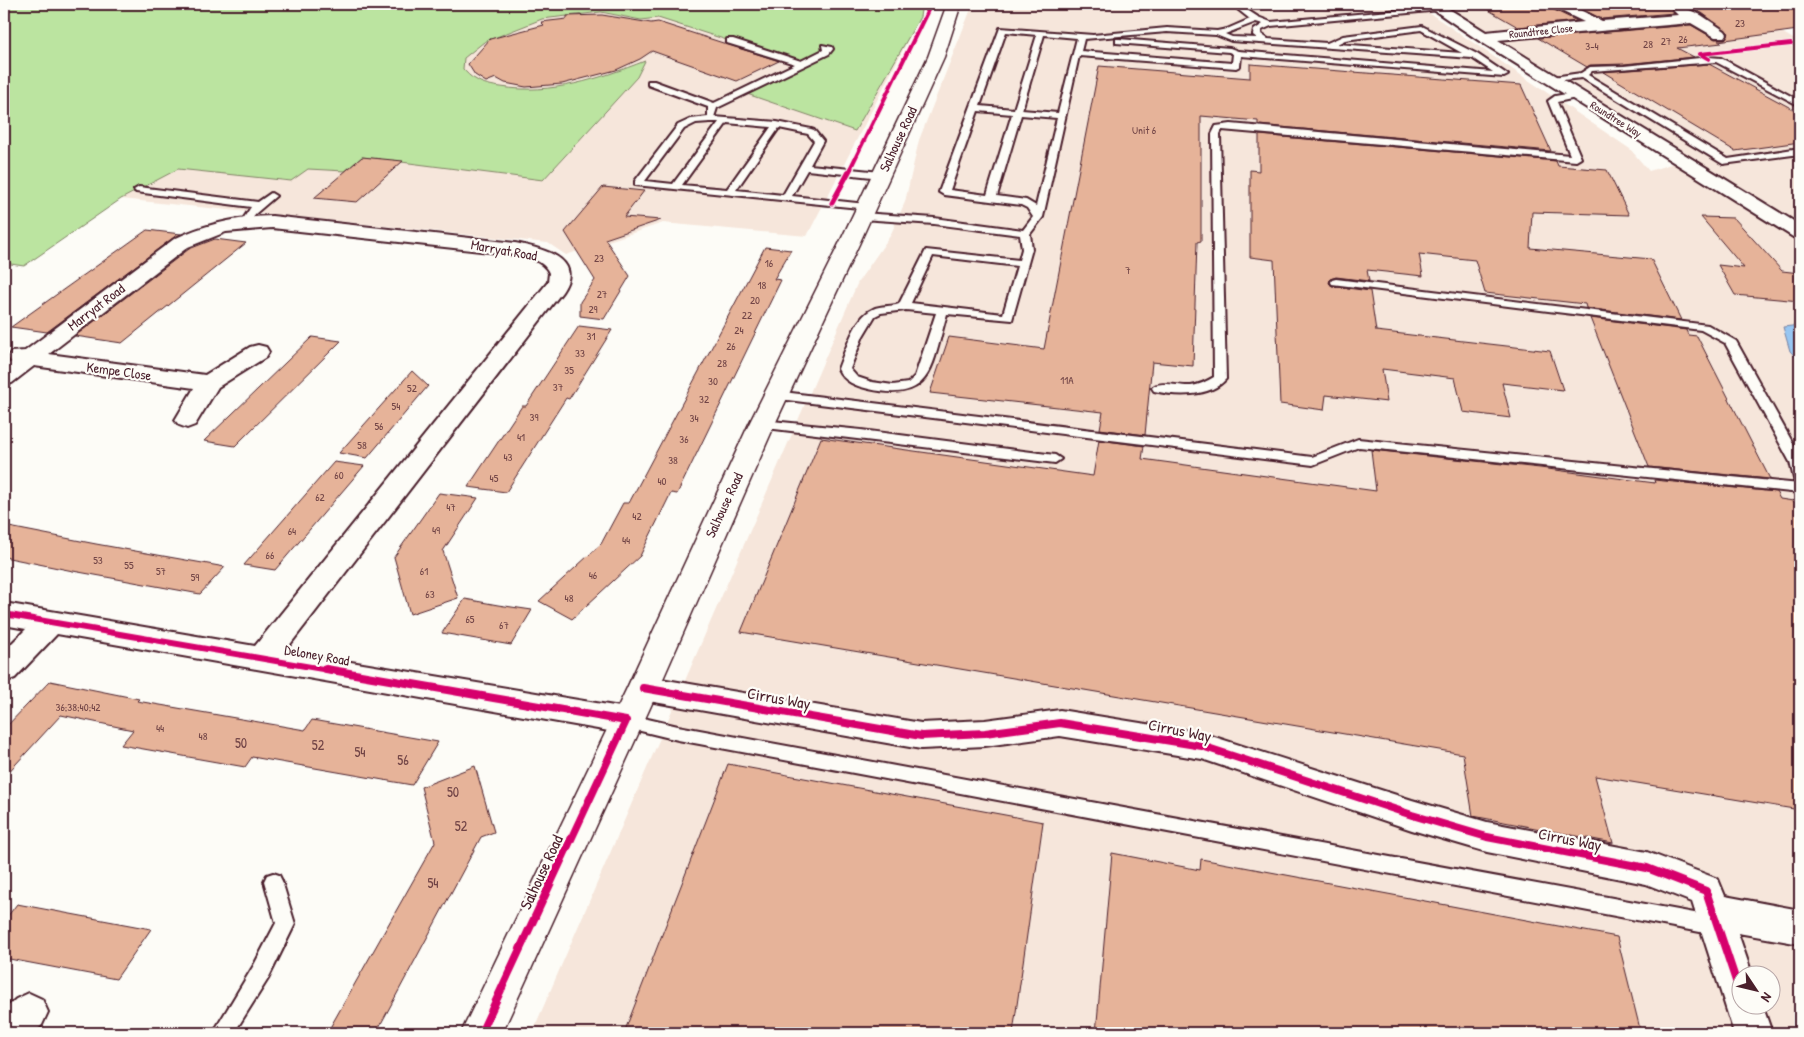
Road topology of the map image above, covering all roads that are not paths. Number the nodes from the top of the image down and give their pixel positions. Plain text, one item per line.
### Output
1 (954, 4) edge
2 (1234, 4) edge
3 (1558, 4) edge
4 (1668, 4) edge
5 (1368, 6) dead end
6 (1436, 6) edge
7 (1379, 14) junction
8 (1696, 18) junction
9 (1255, 19) junction
10 (1271, 24) junction
11 (1600, 25) junction
12 (1041, 33) junction
13 (1216, 33) junction
14 (1720, 34) dead end
15 (1081, 36) junction
16 (1093, 37) junction
17 (1483, 37) junction
18 (730, 41) dead end
19 (1266, 41) junction
20 (1316, 45) junction
21 (1327, 46) junction
22 (825, 47) dead end
23 (1076, 53) junction
24 (1237, 53) junction
25 (1474, 56) junction
26 (1318, 60) junction
27 (802, 64) junction
28 (1583, 75) junction
29 (1553, 79) junction
30 (651, 83) dead end
31 (1578, 95) junction
32 (1800, 104) edge
33 (713, 106) junction
34 (974, 108) junction
35 (1017, 112) junction
36 (1062, 116) junction
37 (710, 119) junction
38 (725, 120) junction
39 (777, 125) junction
40 (1800, 152) edge
41 (805, 167) junction
42 (881, 175) junction
43 (676, 187) junction
44 (139, 190) dead end
45 (730, 193) junction
46 (271, 196) dead end
47 (786, 198) junction
48 (991, 198) junction
49 (260, 205) junction
50 (864, 211) junction
51 (1038, 217) junction
52 (246, 222) junction
53 (1025, 233) junction
54 (1800, 233) edge
55 (1022, 264) junction
56 (1336, 282) dead end
57 (904, 306) junction
58 (943, 310) junction
59 (258, 352) dead end
60 (4, 355) edge
61 (29, 358) junction
62 (4, 378) edge
63 (209, 383) junction
64 (1158, 388) dead end
65 (775, 395) junction
66 (187, 420) dead end
67 (762, 424) junction
68 (1055, 459) dead end
69 (1800, 480) edge
70 (1800, 489) edge
71 (4, 614) edge
72 (51, 622) junction
73 (262, 658) junction
74 (4, 670) edge
75 (643, 688) junction
76 (626, 721) junction
77 (273, 881) dead end
78 (1716, 919) junction
79 (1800, 927) edge
80 (1732, 968) edge
81 (1746, 1014) edge
82 (223, 1033) edge
83 (481, 1033) edge
84 (1752, 1033) edge

1 - 42 street, Salhouse Road
2 - 9 lane
3 - 11 street, Roundtree Close
4 - 8 street
5 - 7 lane
6 - 7 lane
6 - 17 street, Roundtree Way
7 - 10 lane
8 - 11 street, Roundtree Close
8 - 14 street
9 - 10 lane
9 - 13 lane
10 - 19 lane
11 - 17 street, Roundtree Close
12 - 15 lane
12 - 34 lane
12 - 35 lane
13 - 16 lane
13 - 19 lane
15 - 16 lane
15 - 23 lane
16 - 24 lane
17 - 29 street, Roundtree Way
18 - 27 lane
19 - 20 lane
20 - 21 lane
20 - 26 lane
21 - 25 lane
21 - 25 lane
22 - 27 lane
23 - 24 lane
23 - 36 lane
24 - 26 lane
25 - 26 lane
27 - 33 lane
28 - 29 lane
28 - 32 lane
28 - 40 lane
29 - 31 street, Roundtree Way
30 - 33 lane
31 - 54 street, Roundtree Way
31 - 64 lane
33 - 37 lane
34 - 35 lane
34 - 48 lane
35 - 36 lane
35 - 48 lane
36 - 51 lane
37 - 38 lane
37 - 43 lane
38 - 39 lane
38 - 43 lane
39 - 41 lane
39 - 45 lane
41 - 42 lane
41 - 47 lane
42 - 50 street, Salhouse Road
43 - 45 lane
44 - 49 lane
45 - 47 lane
46 - 49 lane
47 - 50 lane
48 - 51 lane
49 - 52 lane
50 - 53 lane
50 - 65 street, Salhouse Road
51 - 53 lane
52 - 61 street, Marryat Road
52 - 73 street, Marryat Road
53 - 55 lane
55 - 57 lane
55 - 58 lane
56 - 69 lane
57 - 58 lane
57 - 58 lane
59 - 63 street
60 - 61 street, Kempe Close
61 - 62 street, Marryat Road
61 - 63 street, Kempe Close
63 - 66 street
65 - 67 street, Salhouse Road
65 - 70 lane
67 - 68 lane
67 - 75 street, Salhouse Road
71 - 72 street, Deloney Road
72 - 73 street, Deloney Road
72 - 74 street
73 - 76 street, Deloney Road
75 - 76 street, Salhouse Road
75 - 78 street, Cirrus Way
76 - 78 lane
76 - 83 street, Salhouse Road
77 - 82 lane
78 - 79 street
78 - 80 street, Cirrus Way
81 - 84 street

